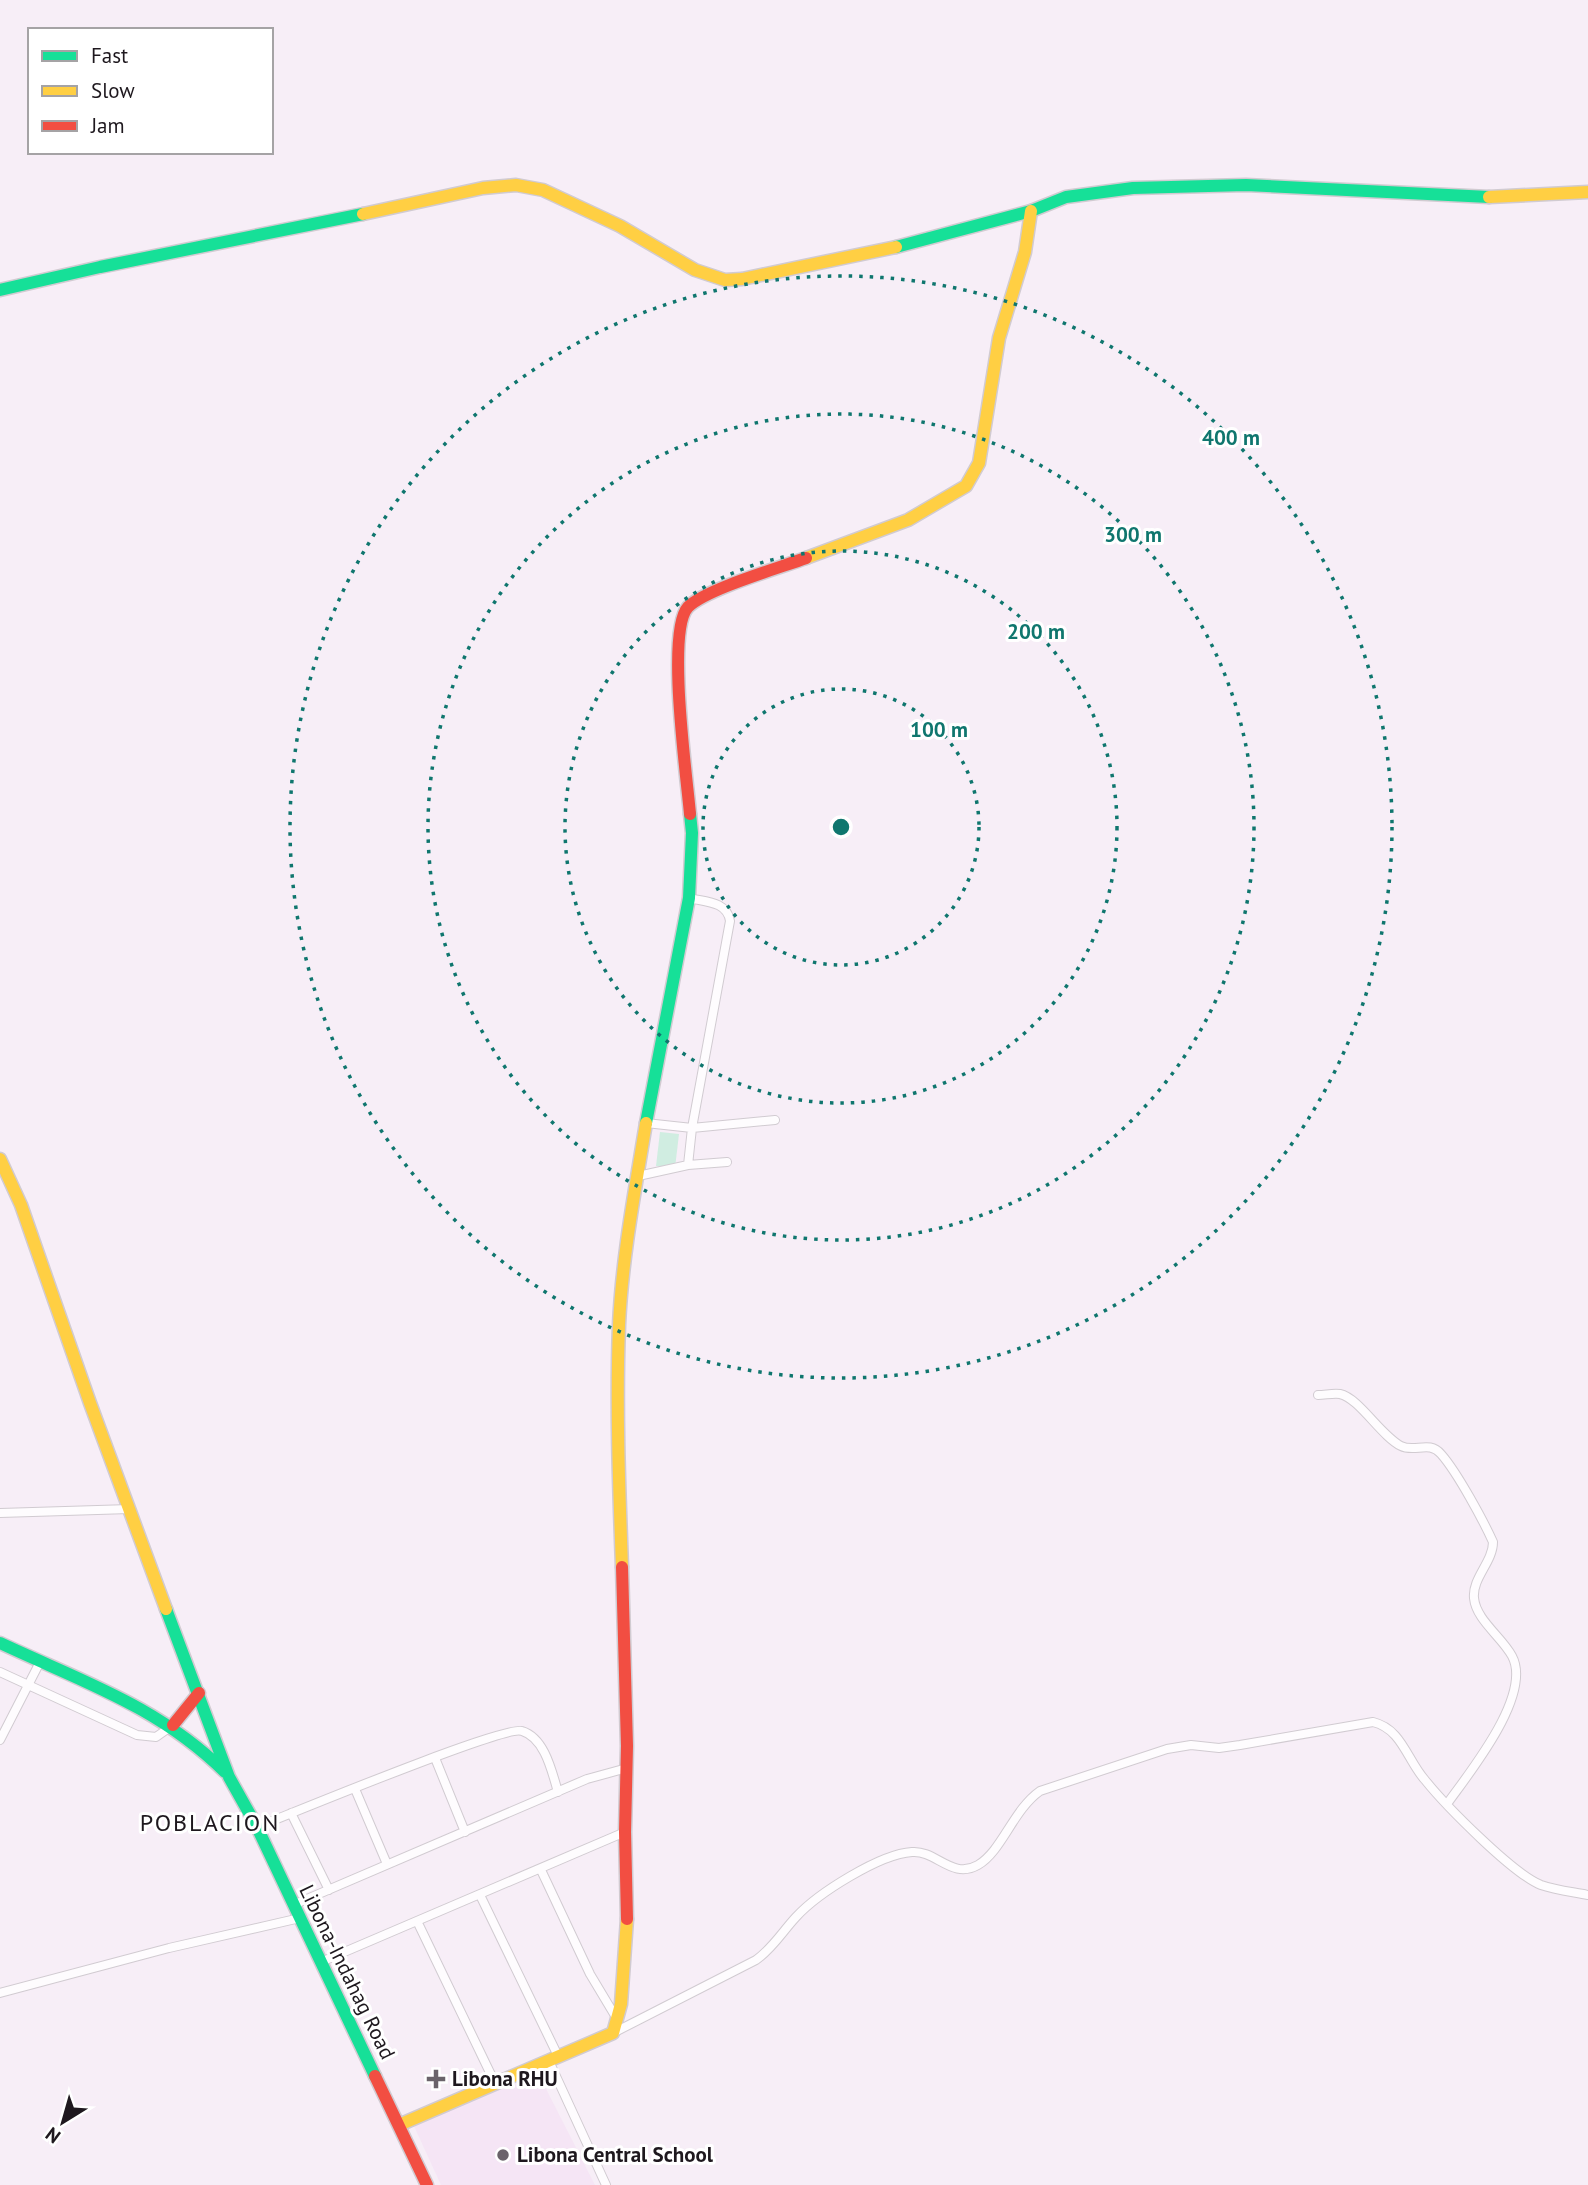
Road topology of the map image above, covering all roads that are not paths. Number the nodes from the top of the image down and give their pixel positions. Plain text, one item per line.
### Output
1 (1588, 192) edge
2 (1031, 212) junction
3 (0, 289) edge
4 (689, 898) junction
5 (775, 1120) dead end
6 (646, 1123) junction
7 (692, 1128) junction
8 (0, 1159) edge
9 (727, 1162) dead end
10 (688, 1165) junction
11 (638, 1176) junction
12 (1318, 1395) dead end
13 (130, 1509) junction
14 (0, 1513) edge
15 (0, 1643) edge
16 (40, 1662) junction
17 (0, 1672) edge
18 (28, 1686) junction
19 (199, 1693) junction
20 (173, 1725) junction
21 (0, 1740) edge
22 (435, 1758) junction
23 (627, 1768) junction
24 (229, 1777) junction
25 (355, 1789) junction
26 (558, 1793) junction
27 (1447, 1804) junction
28 (291, 1814) junction
29 (257, 1827) junction
30 (465, 1832) junction
31 (625, 1832) junction
32 (387, 1864) junction
33 (541, 1870) junction
34 (329, 1890) junction
35 (481, 1895) junction
36 (1588, 1895) edge
37 (293, 1905) junction
38 (300, 1918) junction
39 (417, 1921) junction
40 (321, 1962) junction
41 (0, 1993) edge
42 (617, 2019) junction
43 (613, 2033) junction
44 (554, 2058) junction
45 (495, 2083) junction
46 (399, 2125) junction
47 (427, 2185) edge
48 (606, 2185) edge

1 - 2 street
2 - 3 street
2 - 4 street
4 - 6 street
4 - 7 street
5 - 7 street
6 - 7 street
6 - 11 street
7 - 10 street
8 - 13 street
9 - 10 street
10 - 11 street
11 - 23 street
12 - 27 street
13 - 14 street
13 - 19 street
15 - 16 street
16 - 18 street
16 - 20 street
17 - 18 street
18 - 20 street
18 - 21 street
19 - 20 street
19 - 24 street
20 - 24 street
22 - 25 street
22 - 26 street
22 - 30 street
23 - 26 street
23 - 31 street
24 - 29 street, Libona-Indahag Road
25 - 28 street
25 - 32 street
26 - 30 street
27 - 36 street
27 - 43 street
28 - 29 street
28 - 34 street
29 - 37 street, Libona-Indahag Road
30 - 32 street
31 - 33 street
31 - 42 street
32 - 34 street
33 - 35 street
33 - 42 street
34 - 37 street
35 - 39 street
35 - 44 street
37 - 38 street, Libona-Indahag Road
38 - 40 street, Libona-Indahag Road
38 - 41 street
39 - 40 street
39 - 45 street
40 - 46 street, Libona-Indahag Road
42 - 43 street
43 - 44 street
44 - 45 street
44 - 48 street
45 - 46 street
46 - 47 street, Libona-Indahag Road

